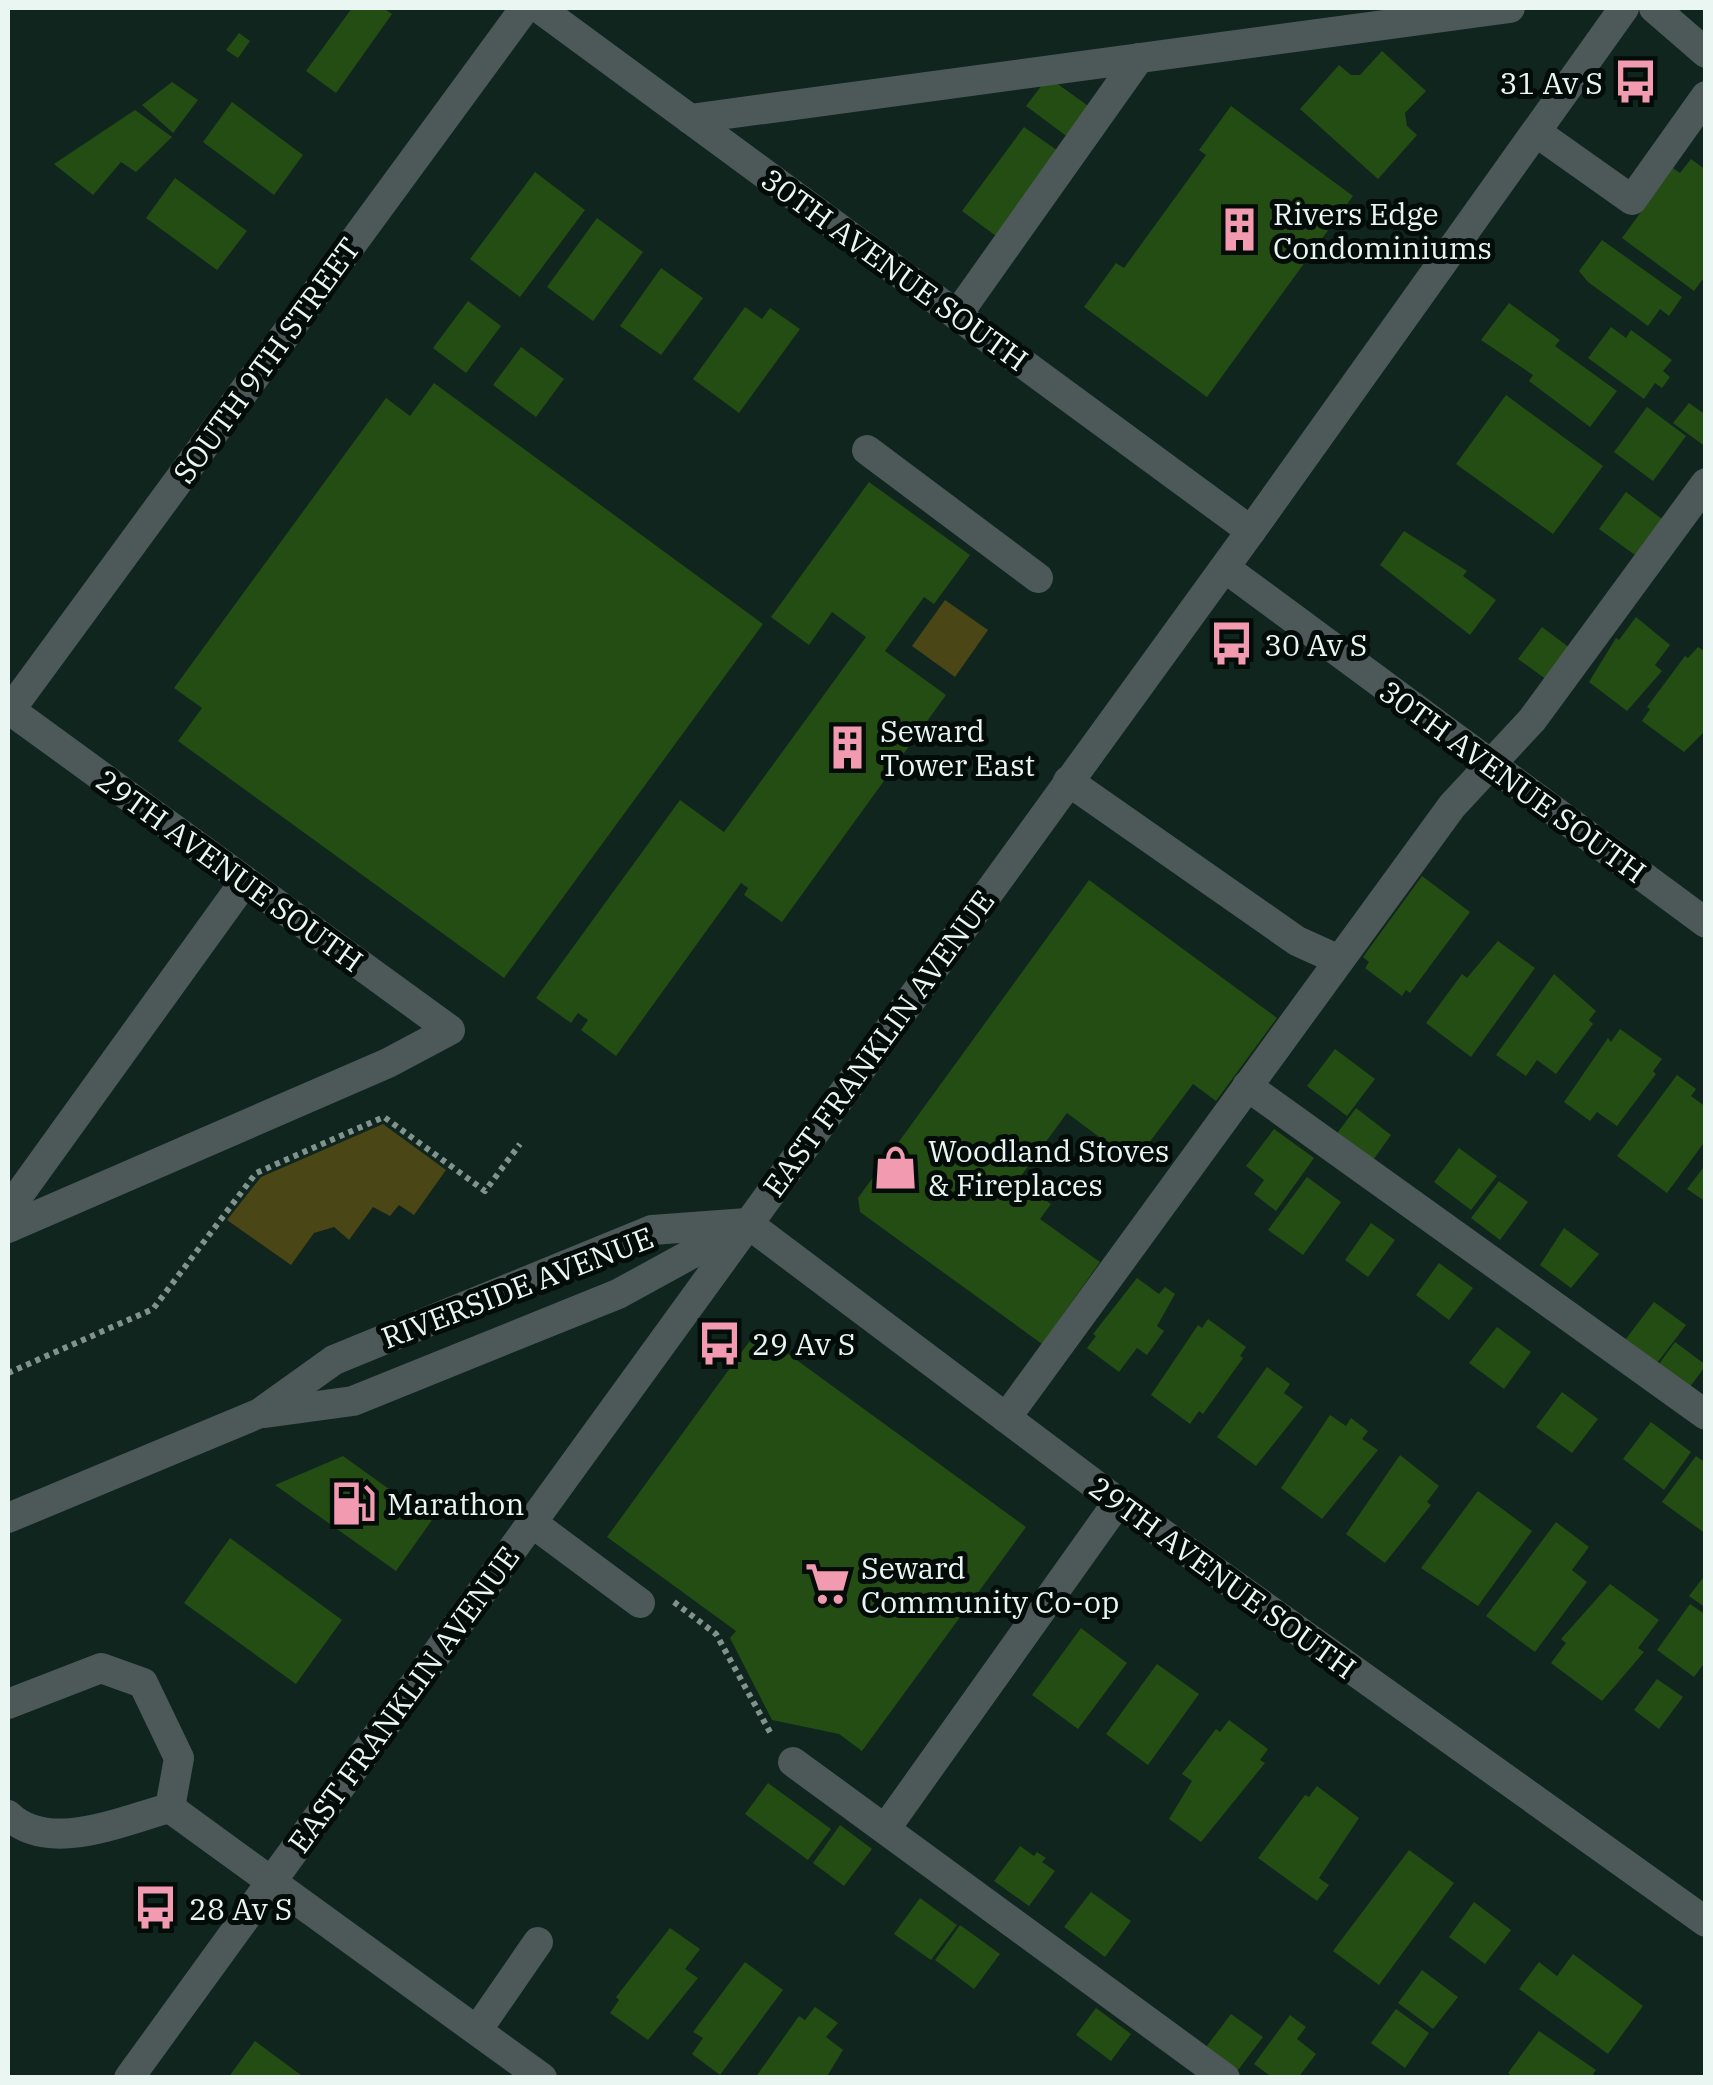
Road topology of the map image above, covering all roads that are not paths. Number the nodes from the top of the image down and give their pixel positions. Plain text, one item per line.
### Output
1 (525, 8) edge
2 (539, 8) edge
3 (1510, 8) edge
4 (1624, 8) edge
5 (1654, 8) edge
6 (1706, 53) edge
7 (1139, 58) junction
8 (1706, 96) edge
9 (690, 119) junction
10 (1536, 132) junction
11 (957, 314) junction
12 (867, 450) dead end
13 (1705, 485) edge
14 (1251, 532) junction
15 (1225, 568) junction
16 (1038, 578) dead end
17 (9, 712) edge
18 (1491, 764) junction
19 (1068, 781) junction
20 (245, 881) junction
21 (1706, 923) edge
22 (1339, 960) junction
23 (1246, 1086) junction
24 (8, 1210) edge
25 (747, 1223) junction
26 (8, 1228) edge
27 (260, 1414) junction
28 (1706, 1416) edge
29 (1006, 1418) junction
30 (1118, 1502) junction
31 (8, 1518) edge
32 (532, 1522) junction
33 (655, 1600) road end
34 (8, 1704) edge
35 (793, 1762) road end
36 (170, 1808) junction
37 (8, 1815) edge
38 (886, 1828) junction
39 (273, 1879) junction
40 (1706, 1922) edge
41 (538, 1942) dead end
42 (478, 2029) junction
43 (130, 2078) edge
44 (542, 2078) edge
45 (1224, 2078) edge

1 - 17 street, SOUTH 9TH STREET
2 - 9 street, 30TH AVENUE SOUTH
3 - 7 street
4 - 10 street, EAST FRANKLIN AVENUE
5 - 6 street
7 - 9 street
7 - 11 street
8 - 10 street
9 - 11 street, 30TH AVENUE SOUTH
10 - 14 street, EAST FRANKLIN AVENUE
11 - 14 street, 30TH AVENUE SOUTH
12 - 16 street
13 - 18 street
14 - 15 street, EAST FRANKLIN AVENUE
15 - 18 street, 30TH AVENUE SOUTH
15 - 19 street, EAST FRANKLIN AVENUE
17 - 20 street, 29TH AVENUE SOUTH
18 - 21 street, 30TH AVENUE SOUTH
18 - 22 street
19 - 22 street
19 - 25 street, EAST FRANKLIN AVENUE
20 - 24 street
20 - 26 street, 29TH AVENUE SOUTH
22 - 23 street
23 - 28 street
23 - 29 street
25 - 27 street, RIVERSIDE AVENUE
25 - 27 street, RIVERSIDE AVENUE
25 - 29 street, 29TH AVENUE SOUTH
25 - 32 street, EAST FRANKLIN AVENUE
27 - 31 street, RIVERSIDE AVENUE
29 - 30 street, 29TH AVENUE SOUTH
30 - 38 street
30 - 40 street, 29TH AVENUE SOUTH
32 - 33 street
32 - 39 street, EAST FRANKLIN AVENUE
34 - 36 street
35 - 38 street
36 - 37 street
36 - 39 street
38 - 45 street
39 - 42 street
39 - 43 street, EAST FRANKLIN AVENUE
41 - 42 street
42 - 44 street

